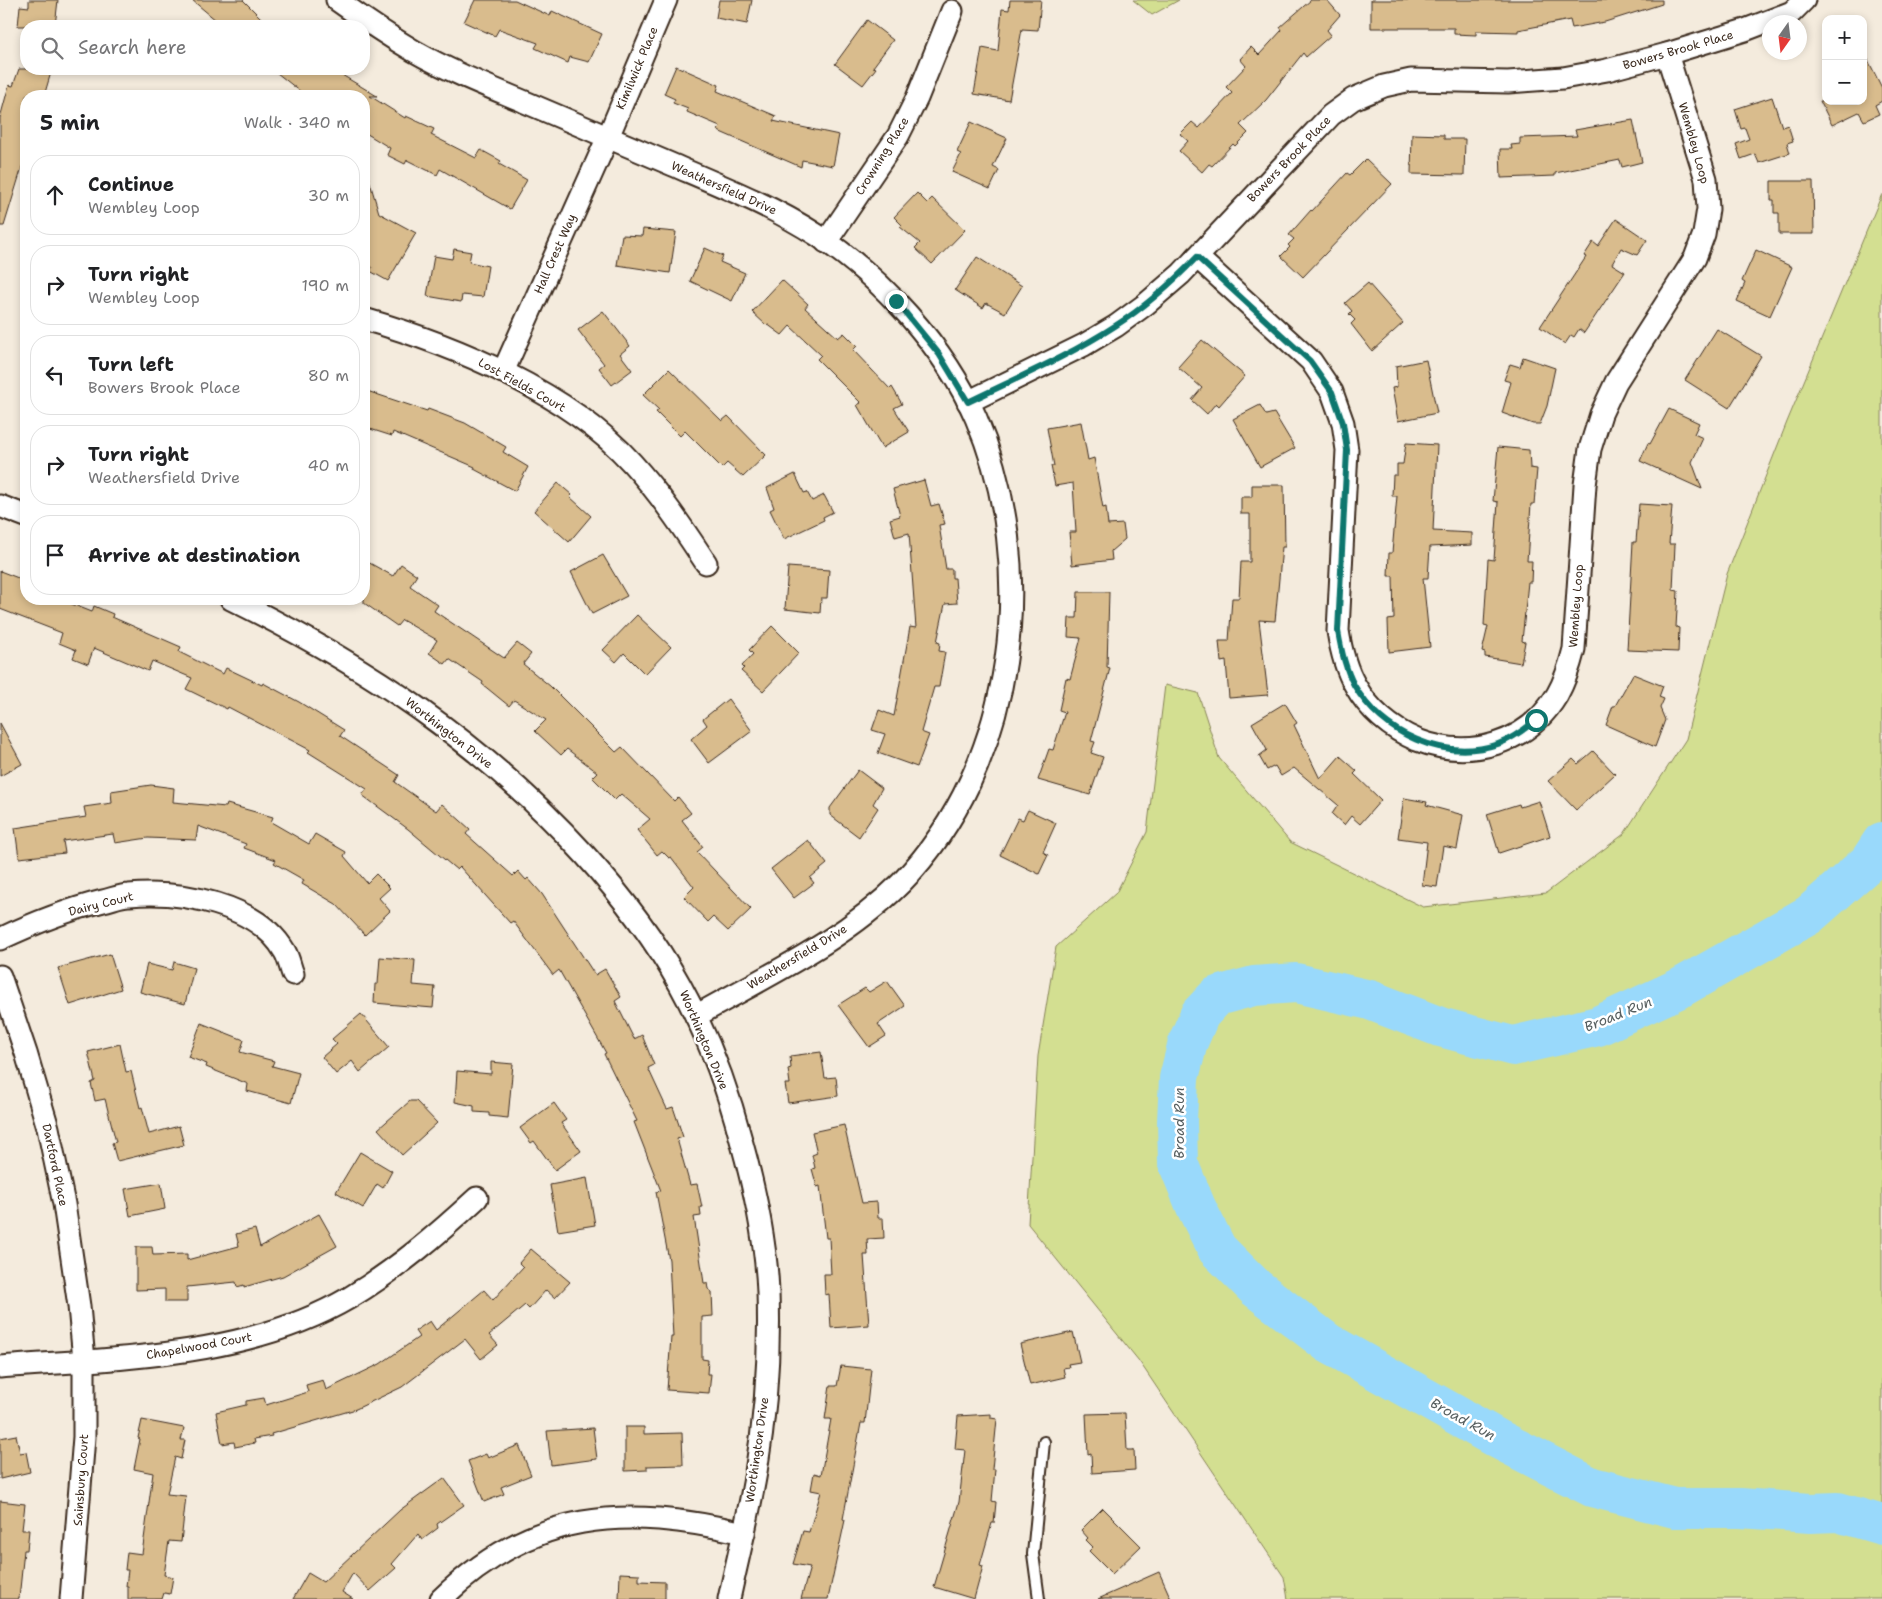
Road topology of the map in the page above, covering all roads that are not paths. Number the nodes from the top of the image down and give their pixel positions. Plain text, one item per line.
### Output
1 (337, 0) edge
2 (666, 0) edge
3 (1804, 0) edge
4 (952, 11) dead end
5 (365, 20) edge
6 (370, 23) edge
7 (1667, 54) junction
8 (608, 137) junction
9 (826, 242) junction
10 (1197, 257) junction
11 (370, 321) edge
12 (503, 372) junction
13 (968, 402) junction
14 (0, 506) edge
15 (20, 514) edge
16 (706, 563) dead end
17 (243, 605) edge
18 (0, 939) edge
19 (293, 974) dead end
20 (0, 976) edge
21 (696, 1016) junction
22 (477, 1198) dead end
23 (84, 1360) junction
24 (0, 1367) edge
25 (1044, 1442) dead end
26 (744, 1533) junction
27 (71, 1599) edge
28 (440, 1599) edge
29 (729, 1599) edge
30 (1039, 1599) edge

1 - 5 street, Weathersfield Drive
2 - 8 street, Kimilwick Place
3 - 7 street, Bowers Brook Place
4 - 9 street, Crowning Place
6 - 8 street, Weathersfield Drive
7 - 10 street, Bowers Brook Place
7 - 10 street, Wembley Loop
8 - 9 street, Weathersfield Drive
8 - 12 street, Hall Crest Way
9 - 13 street, Weathersfield Drive
10 - 13 street, Bowers Brook Place
11 - 12 street, Lost Fields Court
12 - 16 street, Lost Fields Court
13 - 21 street, Weathersfield Drive
14 - 15 street
17 - 21 street, Worthington Drive
18 - 19 street, Dairy Court
20 - 23 street, Dartford Place
21 - 26 street, Worthington Drive
22 - 23 street, Chapelwood Court
23 - 24 street, Chapelwood Court
23 - 27 street, Sainsbury Court
25 - 30 lane
26 - 28 street
26 - 29 street, Worthington Drive

